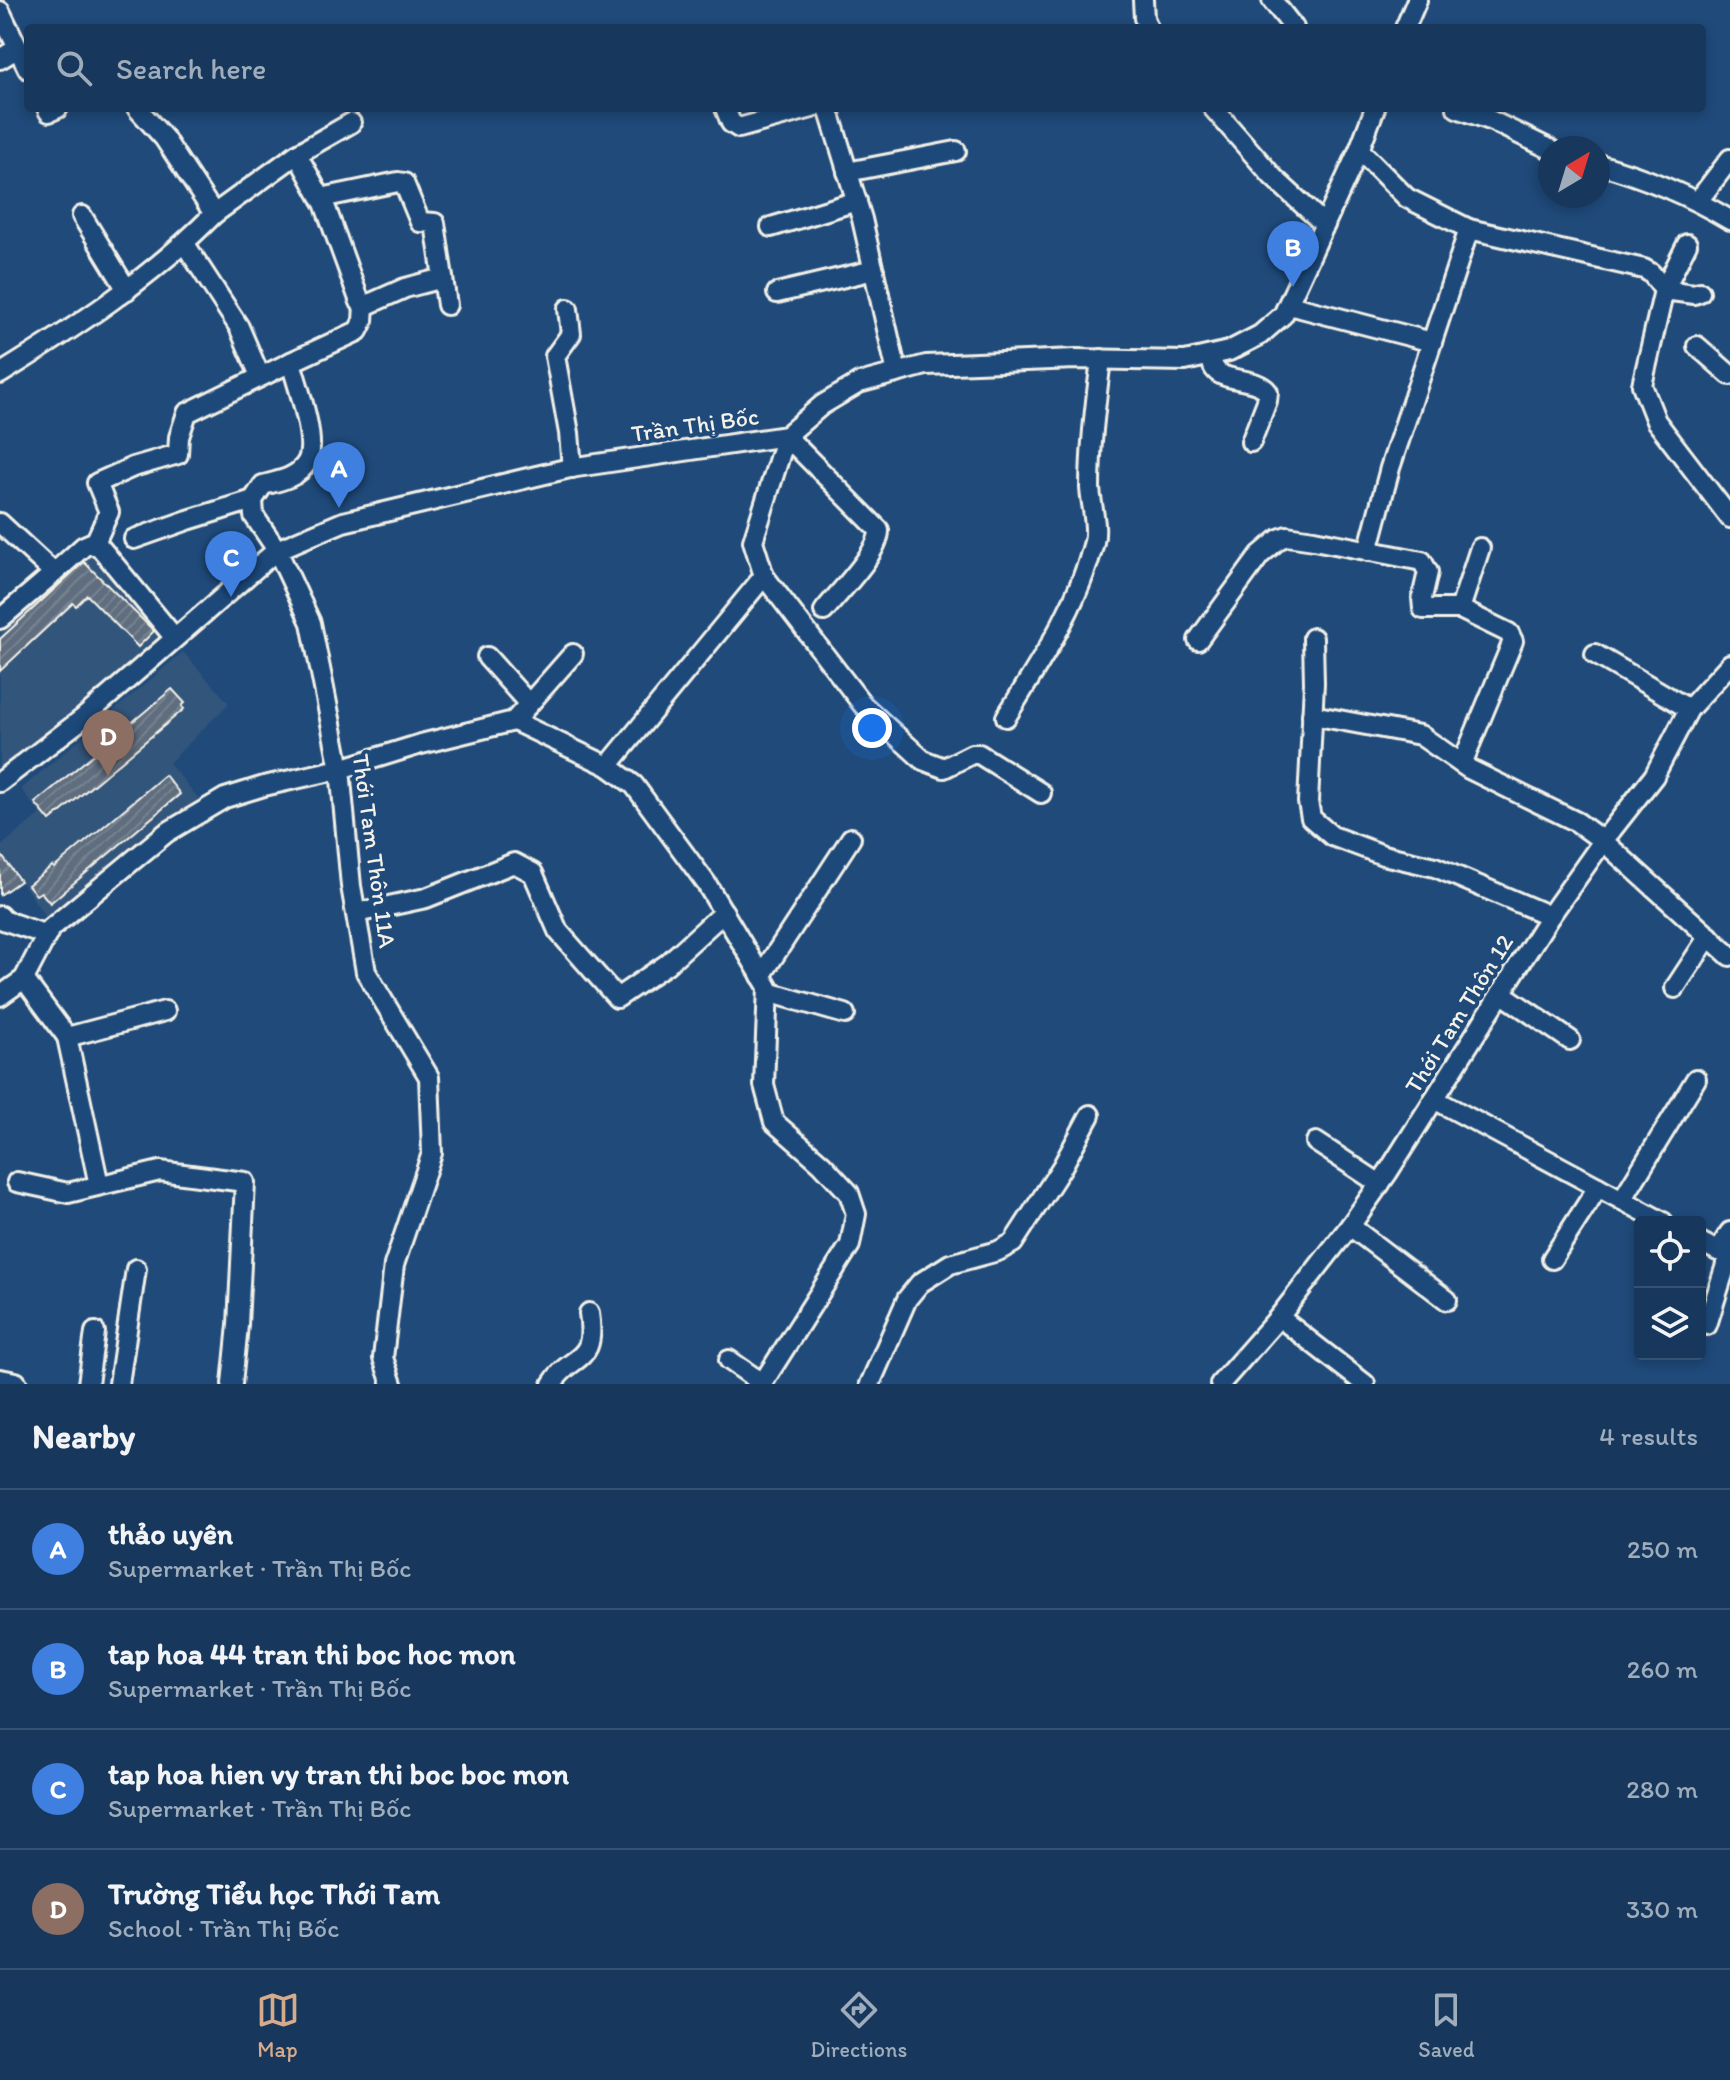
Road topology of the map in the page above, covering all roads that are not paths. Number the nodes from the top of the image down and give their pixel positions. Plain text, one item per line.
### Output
1 (1143, 0) edge
2 (1272, 0) edge
3 (1417, 0) edge
4 (0, 11) edge
5 (1146, 24) edge
6 (1291, 24) edge
7 (1407, 24) edge
8 (18, 48) junction
9 (0, 59) edge
10 (24, 61) edge
11 (141, 112) edge
12 (727, 112) edge
13 (797, 112) edge
14 (829, 112) edge
15 (1216, 112) edge
16 (1468, 112) edge
17 (1367, 113) edge
18 (351, 123) dead end
19 (1538, 143) edge
20 (1359, 150) junction
21 (956, 151) dead end
22 (297, 154) junction
23 (1730, 159) edge
24 (1610, 167) edge
25 (847, 172) junction
26 (321, 198) junction
27 (857, 201) junction
28 (1698, 201) junction
29 (214, 214) junction
30 (82, 216) dead end
31 (1730, 220) edge
32 (1325, 225) junction
33 (771, 227) dead end
34 (1469, 229) junction
35 (185, 244) junction
36 (1687, 244) dead end
37 (874, 270) junction
38 (443, 278) junction
39 (127, 290) junction
40 (1664, 290) junction
41 (1700, 292) dead end
42 (777, 293) dead end
43 (364, 305) junction
44 (447, 305) dead end
45 (1289, 305) junction
46 (568, 309) dead end
47 (1432, 342) junction
48 (1697, 346) dead end
49 (1212, 356) junction
50 (1101, 359) junction
51 (291, 362) junction
52 (897, 373) junction
53 (0, 374) edge
54 (1730, 375) edge
55 (260, 376) junction
56 (786, 436) junction
57 (1251, 442) dead end
58 (572, 468) junction
59 (253, 500) junction
60 (1730, 518) edge
61 (0, 523) edge
62 (134, 539) dead end
63 (94, 545) junction
64 (1480, 548) dead end
65 (277, 550) junction
66 (1368, 551) junction
67 (54, 573) junction
68 (764, 576) junction
69 (1460, 609) junction
70 (824, 611) dead end
71 (0, 619) edge
72 (174, 637) junction
73 (1313, 638) dead end
74 (1198, 640) dead end
75 (573, 654) dead end
76 (1595, 654) dead end
77 (487, 657) dead end
78 (1730, 664) edge
79 (529, 704) junction
80 (1689, 709) junction
81 (1312, 715) junction
82 (1006, 717) dead end
83 (514, 721) junction
84 (1462, 764) junction
85 (608, 766) junction
86 (340, 769) junction
87 (0, 782) edge
88 (1041, 793) dead end
89 (851, 838) dead end
90 (1603, 841) junction
91 (724, 912) junction
92 (356, 913) junction
93 (0, 916) edge
94 (1550, 916) junction
95 (47, 935) junction
96 (1709, 936) junction
97 (1730, 956) edge
98 (24, 979) junction
99 (765, 984) junction
100 (1675, 988) dead end
101 (1501, 993) junction
102 (0, 996) edge
103 (165, 1011) dead end
104 (845, 1014) dead end
105 (67, 1037) junction
106 (1570, 1040) dead end
107 (1696, 1079) dead end
108 (1434, 1099) junction
109 (1090, 1115) dead end
110 (1316, 1142) dead end
111 (17, 1182) dead end
112 (1380, 1184) junction
113 (99, 1185) junction
114 (1598, 1187) junction
115 (1622, 1200) junction
116 (1652, 1216) edge
117 (1350, 1226) junction
118 (1730, 1232) edge
119 (1706, 1244) edge
120 (1726, 1251) edge
121 (1552, 1259) dead end
122 (136, 1269) dead end
123 (1447, 1300) dead end
124 (589, 1313) dead end
125 (1279, 1317) junction
126 (1707, 1325) dead end
127 (95, 1332) dead end
128 (729, 1360) dead end
129 (0, 1381) edge
130 (15, 1384) edge
131 (88, 1384) edge
132 (119, 1384) edge
133 (232, 1384) edge
134 (392, 1384) edge
135 (552, 1384) edge
136 (762, 1384) edge
137 (870, 1384) edge
138 (1220, 1384) edge
139 (1365, 1384) edge

1 - 5 street
2 - 6 street
3 - 7 street
4 - 8 street
8 - 9 street
8 - 10 street
11 - 29 street
12 - 13 street
14 - 25 street
15 - 32 street
16 - 19 street
17 - 20 street, Trần Thị Bốc
18 - 22 street
20 - 32 street, Trần Thị Bốc
20 - 34 street
21 - 25 street
22 - 26 street
22 - 29 street
23 - 28 street
24 - 28 street
25 - 27 street
26 - 38 street
26 - 43 street
27 - 33 street
27 - 37 street
28 - 31 street
29 - 35 street
30 - 39 street
32 - 45 street, Trần Thị Bốc
34 - 40 street
34 - 47 street
35 - 39 street
35 - 55 street
36 - 40 street
37 - 42 street
37 - 52 street
38 - 43 street
38 - 44 street
39 - 53 street
40 - 41 street
40 - 60 street
43 - 51 street
45 - 47 street
45 - 49 street, Trần Thị Bốc
46 - 58 street
47 - 66 street
48 - 54 street
49 - 50 street, Trần Thị Bốc
49 - 57 street
50 - 52 street, Trần Thị Bốc
50 - 82 street
51 - 55 street
51 - 59 street
52 - 56 street, Trần Thị Bốc
55 - 63 street
56 - 58 street, Trần Thị Bốc
56 - 68 street
56 - 70 street
58 - 65 street, Trần Thị Bốc
59 - 62 street
59 - 65 street, Thới Tam Thôn 11A
61 - 67 street
63 - 67 street
63 - 72 street
64 - 69 street
65 - 72 street, Trần Thị Bốc
65 - 86 street, Thới Tam Thôn 11A
66 - 69 street
66 - 74 street
67 - 71 street
68 - 85 street
68 - 88 street
69 - 84 street
72 - 87 street, Trần Thị Bốc
73 - 81 street
75 - 79 street
76 - 80 street
77 - 79 street
78 - 80 street, Thới Tam Thôn 12
79 - 83 street
80 - 90 street, Thới Tam Thôn 12
81 - 84 street
81 - 94 street
83 - 85 street
83 - 86 street
84 - 90 street
85 - 91 street
86 - 92 street, Thới Tam Thôn 11A
86 - 95 street
89 - 99 street
90 - 94 street, Thới Tam Thôn 12
90 - 96 street
91 - 92 street
91 - 99 street
92 - 134 street, Thới Tam Thôn 11A
93 - 95 street
94 - 101 street, Thới Tam Thôn 12
95 - 98 street
96 - 97 street
96 - 100 street
98 - 102 street
98 - 105 street
99 - 104 street
99 - 136 street
101 - 106 street
101 - 108 street, Thới Tam Thôn 12
103 - 105 street
105 - 113 street
107 - 115 street
108 - 112 street, Thới Tam Thôn 12
108 - 114 street
109 - 137 street
110 - 112 street
111 - 113 street
112 - 117 street, Thới Tam Thôn 12
113 - 133 street
114 - 115 street
114 - 121 street
115 - 116 street
117 - 123 street
117 - 125 street, Thới Tam Thôn 12
118 - 120 street
119 - 120 street
120 - 126 street
122 - 132 street
124 - 135 street
125 - 138 street, Thới Tam Thôn 12
125 - 139 street
127 - 131 street
128 - 136 street
129 - 130 main road

